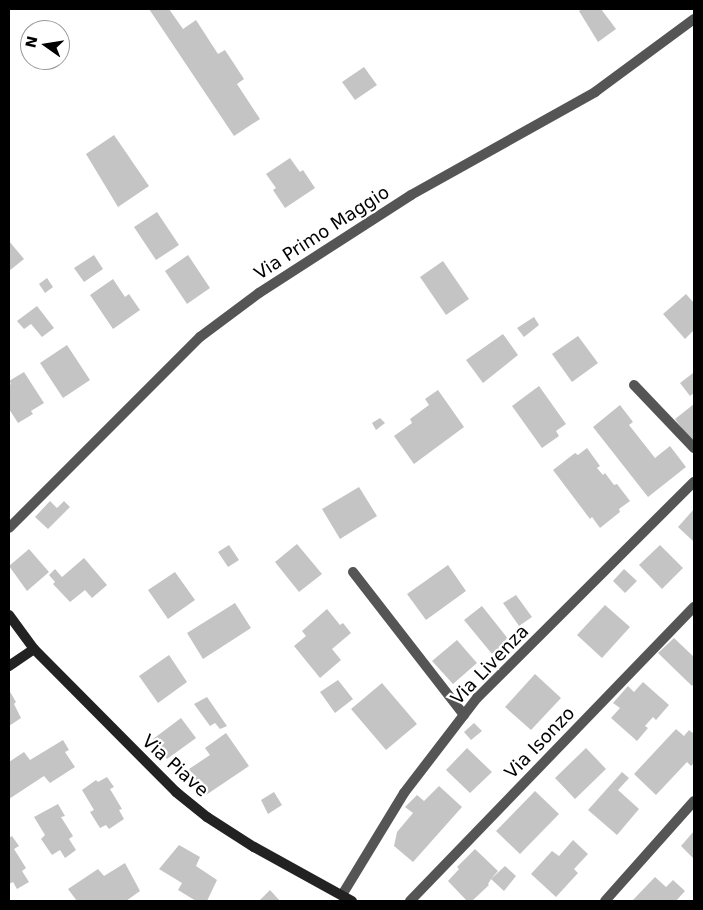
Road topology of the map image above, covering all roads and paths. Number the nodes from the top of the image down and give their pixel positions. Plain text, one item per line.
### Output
1 (694, 19) edge
2 (634, 385) dead end
3 (694, 448) edge
4 (694, 482) edge
5 (9, 528) edge
6 (353, 572) dead end
7 (694, 608) edge
8 (9, 615) edge
9 (34, 649) junction
10 (9, 666) edge
11 (464, 715) junction
12 (694, 801) edge
13 (342, 895) junction
14 (352, 901) edge
15 (410, 901) edge
16 (605, 901) edge

1 - 5 street, Via Primo Maggio
2 - 3 street
4 - 11 street, Via Livenza
6 - 11 street
7 - 15 street, Via Isonzo
8 - 9 main road, Via Piave
9 - 10 main road
9 - 13 main road, Via Piave
11 - 13 street, Via Livenza
12 - 16 street
13 - 14 main road, Via Piave

